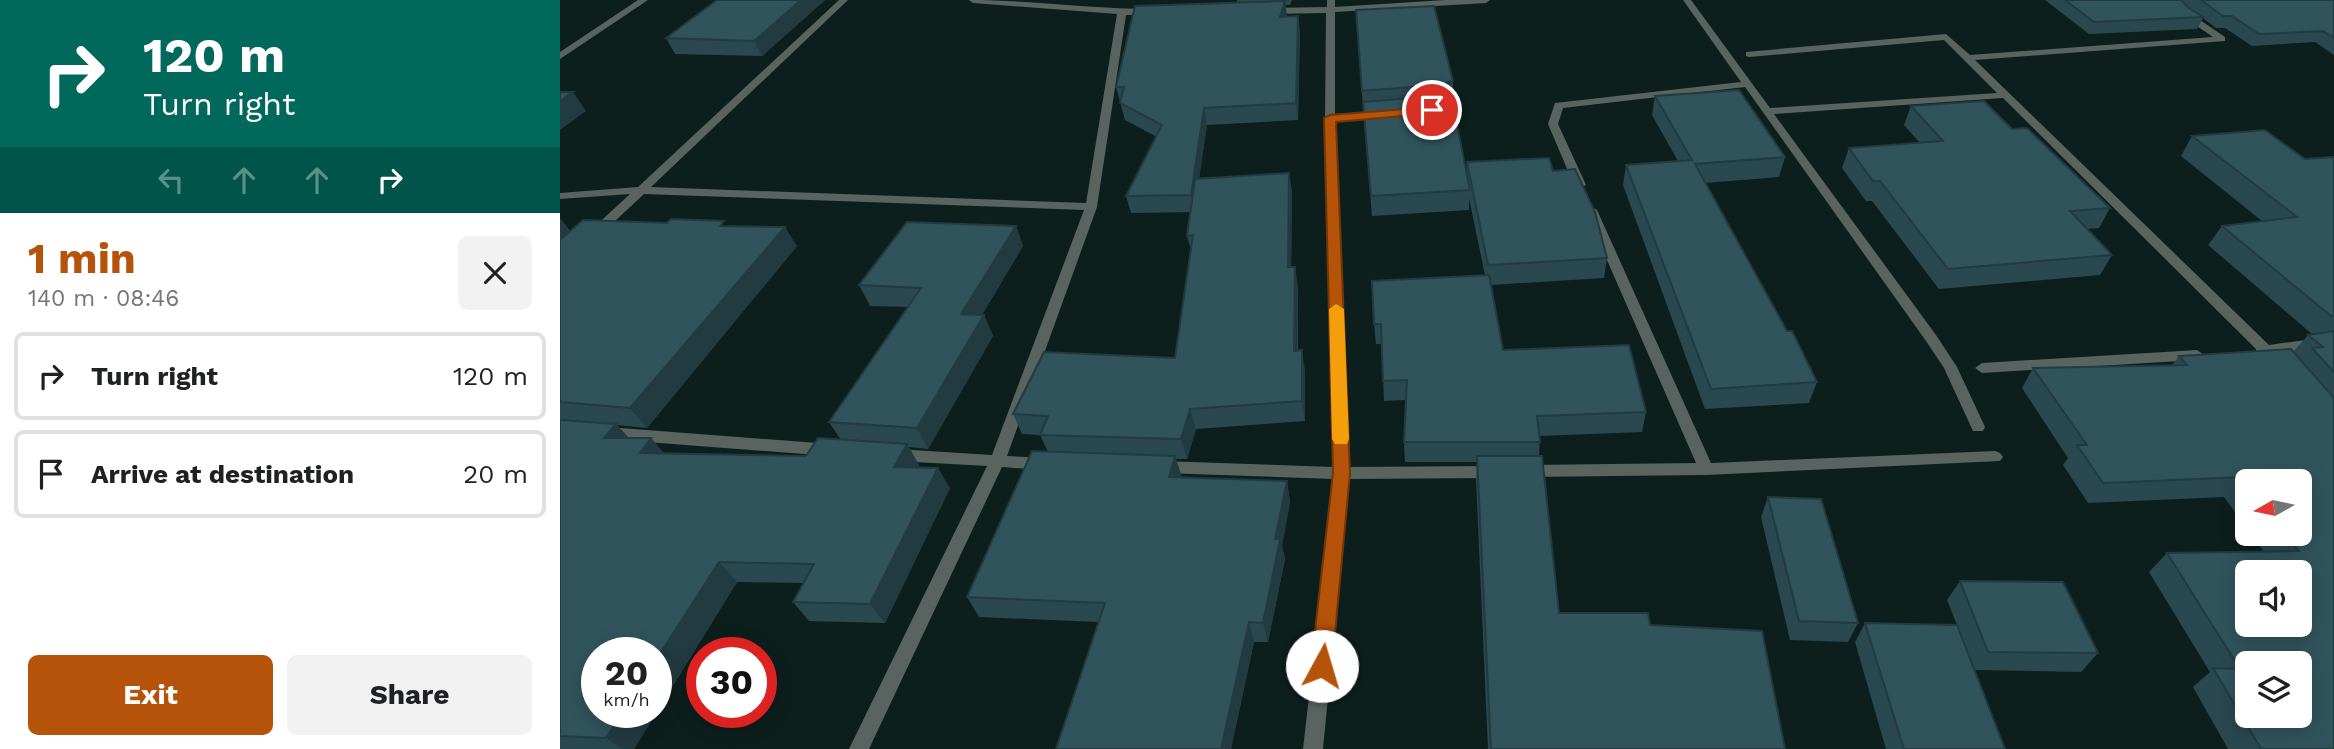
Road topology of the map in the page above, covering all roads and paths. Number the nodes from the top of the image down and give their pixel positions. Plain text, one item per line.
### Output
1 (643, 0) edge
2 (844, 0) edge
3 (973, 0) edge
4 (1486, 0) edge
5 (1687, 0) edge
6 (2171, 0) edge
7 (1331, 5) edge
8 (1261, 11) edge
9 (1122, 12) junction
10 (1164, 12) edge
11 (1749, 54) dead end
12 (560, 56) edge
13 (1967, 58) junction
14 (1747, 84) junction
15 (2006, 95) junction
16 (1766, 111) junction
17 (1394, 113) edge
18 (1330, 118) junction
19 (641, 190) junction
20 (560, 196) edge
21 (1091, 207) junction
22 (590, 236) edge
23 (2334, 341) edge
24 (2269, 351) junction
25 (2241, 352) edge
26 (2214, 354) edge
27 (1982, 368) dead end
28 (2285, 370) edge
29 (1978, 427) dead end
30 (587, 432) edge
31 (847, 451) edge
32 (874, 453) edge
33 (1995, 457) dead end
34 (997, 462) junction
35 (1066, 464) edge
36 (1149, 467) edge
37 (1706, 469) junction
38 (1342, 473) junction
39 (859, 749) edge
40 (1313, 749) edge

1 - 12 street
2 - 19 street
3 - 9 street
4 - 7 street
5 - 14 street
6 - 13 street
7 - 8 street
7 - 18 street
9 - 10 street
9 - 21 street
11 - 13 street
13 - 15 street
14 - 16 street
14 - 37 street
15 - 16 street
15 - 24 street
16 - 29 street
17 - 18 street
18 - 38 street
19 - 20 street
19 - 21 street
19 - 22 street
21 - 34 street
23 - 24 street
24 - 25 street
24 - 28 street
26 - 27 street
30 - 31 street
32 - 34 street
33 - 37 street
34 - 35 street
34 - 39 street
36 - 38 street
37 - 38 street
38 - 40 street

